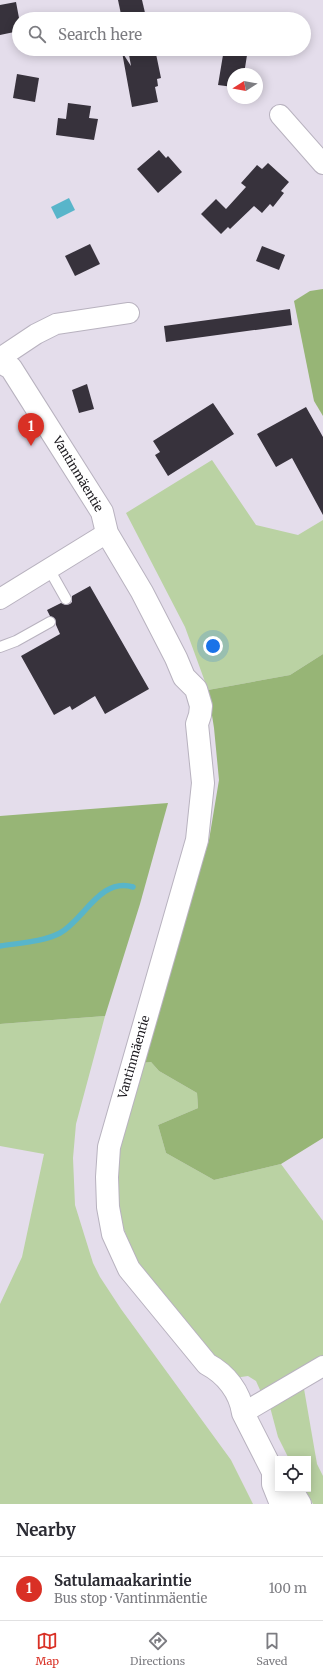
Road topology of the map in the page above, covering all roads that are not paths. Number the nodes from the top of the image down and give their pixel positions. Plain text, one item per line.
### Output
1 (280, 115) dead end
2 (323, 164) edge
3 (129, 313) dead end
4 (0, 358) edge
5 (0, 362) edge
6 (0, 379) edge
7 (106, 532) junction
8 (49, 569) junction
9 (0, 599) edge
10 (66, 599) dead end
11 (50, 622) dead end
12 (0, 647) edge
13 (323, 1366) edge
14 (243, 1413) junction
15 (275, 1474) edge
16 (275, 1489) edge
17 (276, 1492) edge
18 (293, 1492) edge
19 (281, 1504) edge
20 (300, 1504) edge

1 - 2 street
3 - 4 street
5 - 7 street, Vantinmäentie
6 - 7 street, Vantinmäentie
7 - 8 street
7 - 14 street, Vantinmäentie
8 - 9 street
8 - 10 lane
11 - 12 lane
13 - 14 street
14 - 15 street, Vantinmäentie
15 - 16 street, Vantinmäentie
17 - 19 street, Vantinmäentie
18 - 20 street

